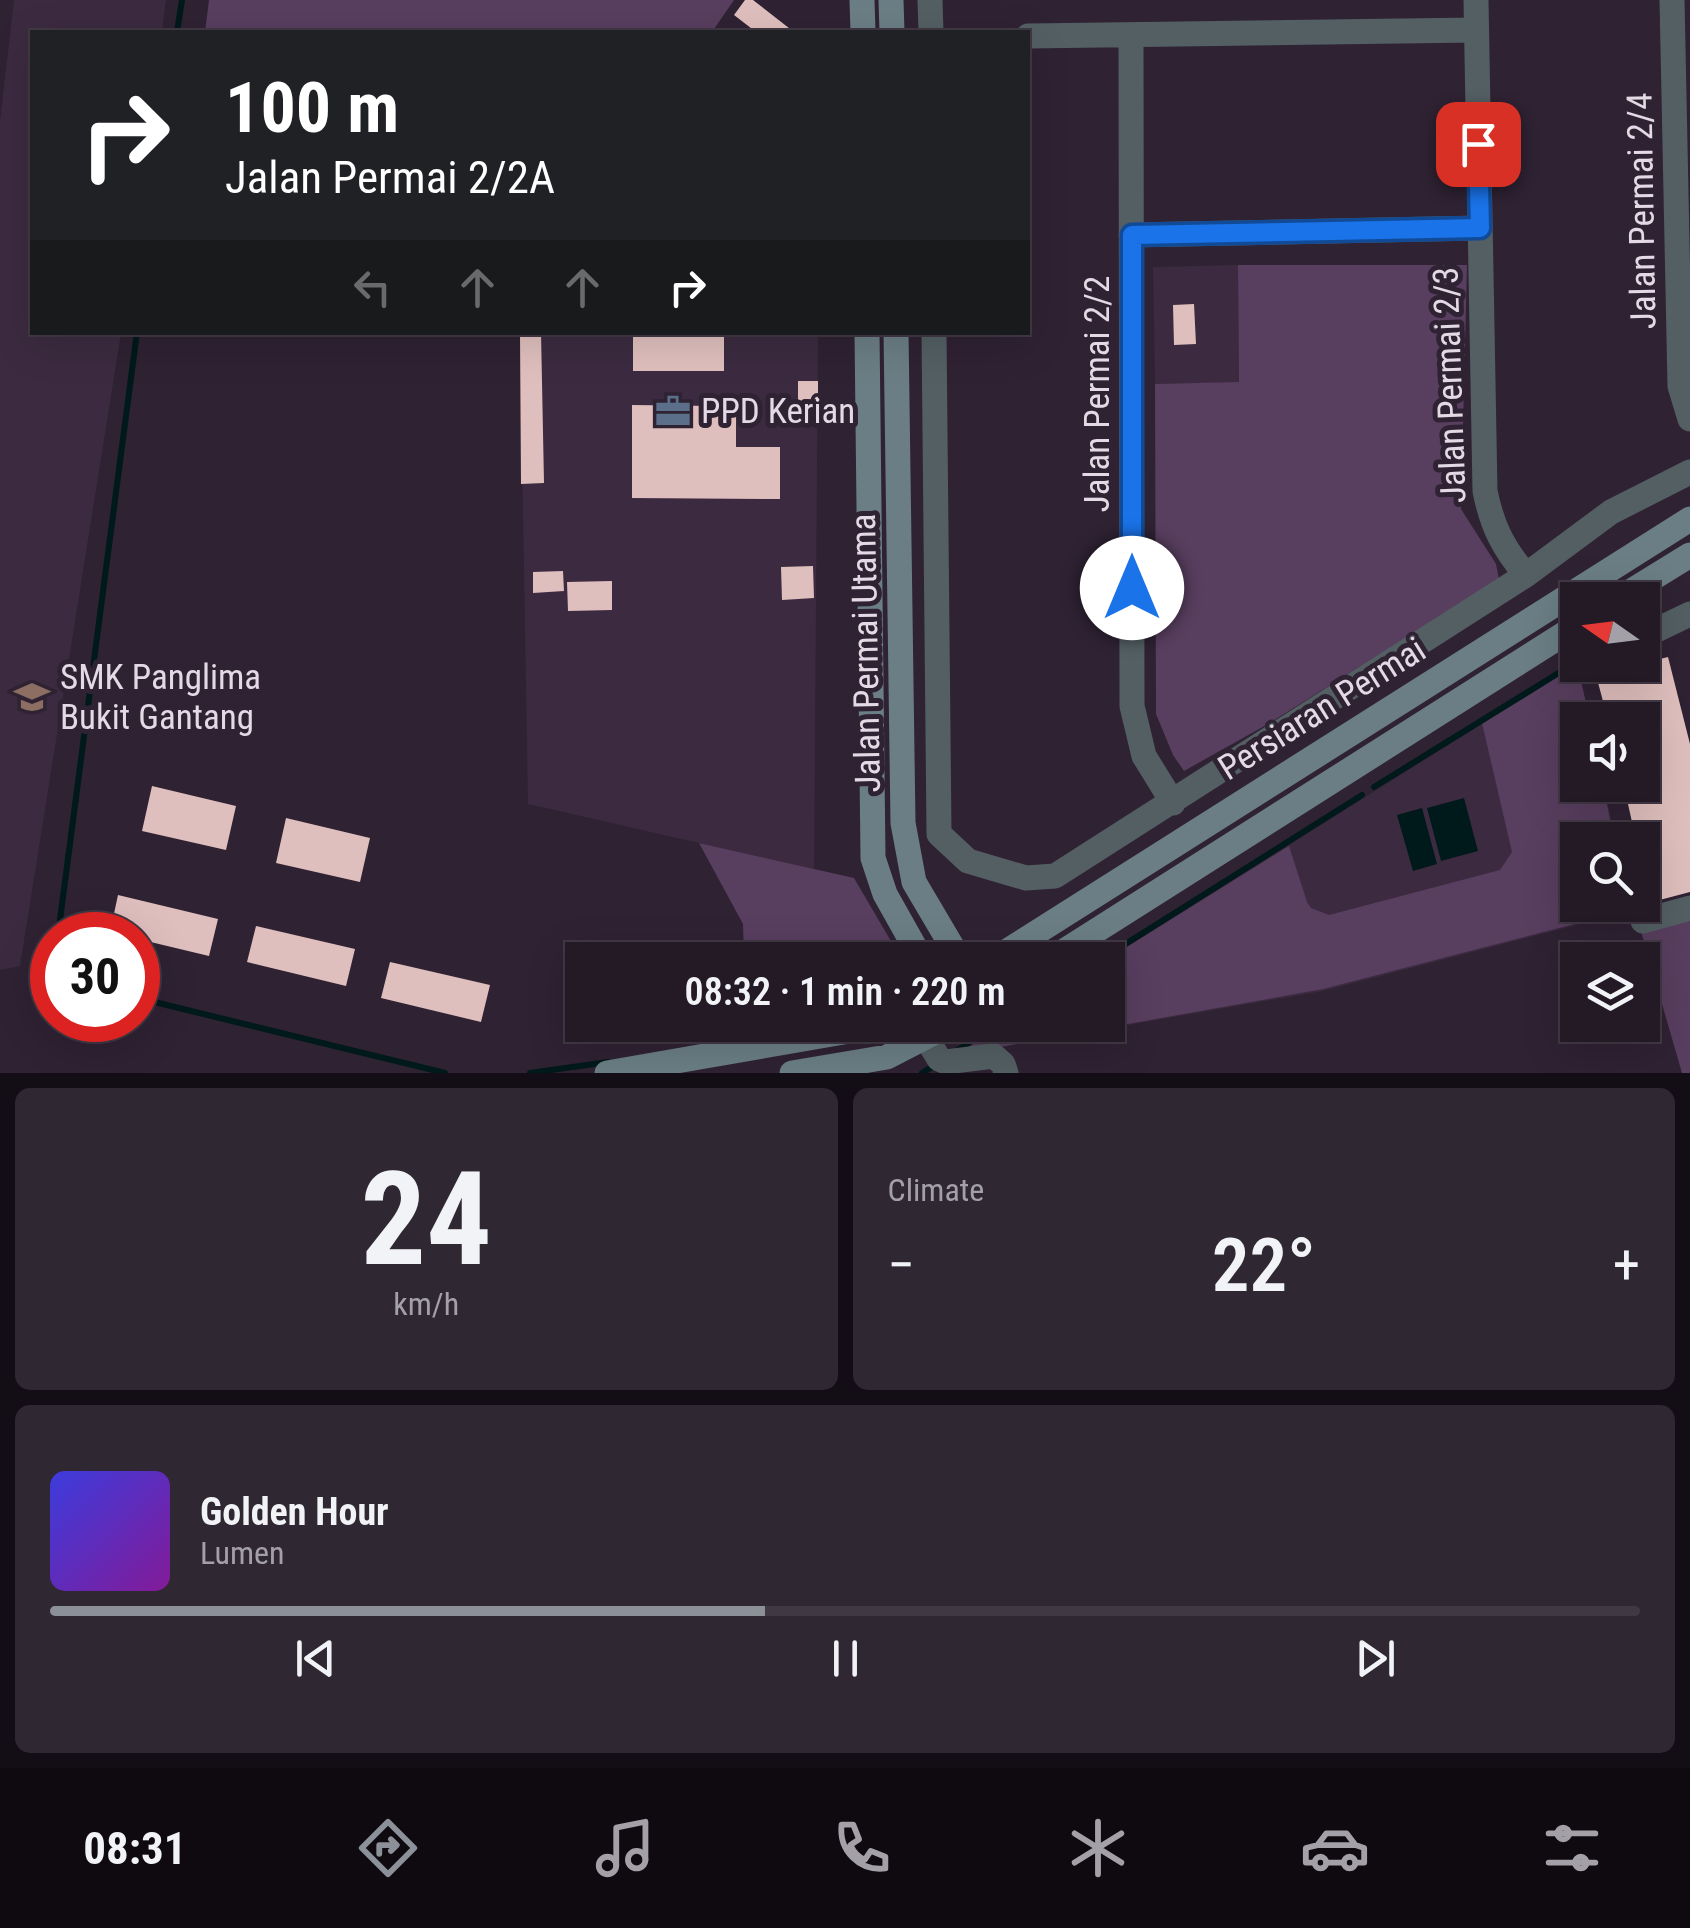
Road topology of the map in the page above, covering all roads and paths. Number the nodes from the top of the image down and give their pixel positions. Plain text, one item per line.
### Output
1 (862, 0) edge
2 (892, 0) edge
3 (930, 0) edge
4 (1476, 0) edge
5 (1672, 0) edge
6 (863, 30) edge
7 (892, 30) edge
8 (931, 30) edge
9 (1476, 30) junction
10 (1131, 34) junction
11 (1030, 36) edge
12 (1480, 228) junction
13 (1132, 235) junction
14 (867, 335) edge
15 (896, 335) edge
16 (934, 335) edge
17 (1690, 419) edge
18 (898, 437) junction
19 (935, 437) junction
20 (868, 438) junction
21 (1690, 472) edge
22 (1690, 520) edge
23 (1690, 555) edge
24 (1526, 576) junction
25 (1647, 582) edge
26 (1687, 616) edge
27 (1660, 629) edge
28 (1560, 637) edge
29 (1690, 644) edge
30 (1173, 804) junction
31 (1690, 908) edge
32 (1660, 916) edge
33 (912, 942) edge
34 (949, 942) edge
35 (1021, 942) edge
36 (1078, 942) edge
37 (786, 1042) edge
38 (920, 1042) edge
39 (929, 1042) edge
40 (607, 1073) edge
41 (792, 1073) edge
42 (1006, 1073) edge

1 - 6 street
2 - 7 street
3 - 8 street
4 - 9 street, Jalan Permai 2/3
5 - 17 street, Jalan Permai 2/4
9 - 10 street
9 - 12 street, Jalan Permai 2/3
10 - 11 street
10 - 13 street, Jalan Permai 2/2
12 - 13 street
12 - 24 street, Jalan Permai 2/3
13 - 30 street, Jalan Permai 2/2
14 - 20 street, Jalan Permai Utama
15 - 18 street, Jalan Permai Utama
16 - 19 street
18 - 19 street
18 - 20 street
18 - 34 street, Jalan Permai Utama
19 - 30 street
20 - 33 street, Jalan Permai Utama
21 - 24 street
22 - 35 street, Persiaran Permai
23 - 25 street
24 - 30 street
26 - 27 street
26 - 29 street
28 - 36 street, Persiaran Permai
31 - 32 street
37 - 40 street
38 - 41 street
39 - 42 street

